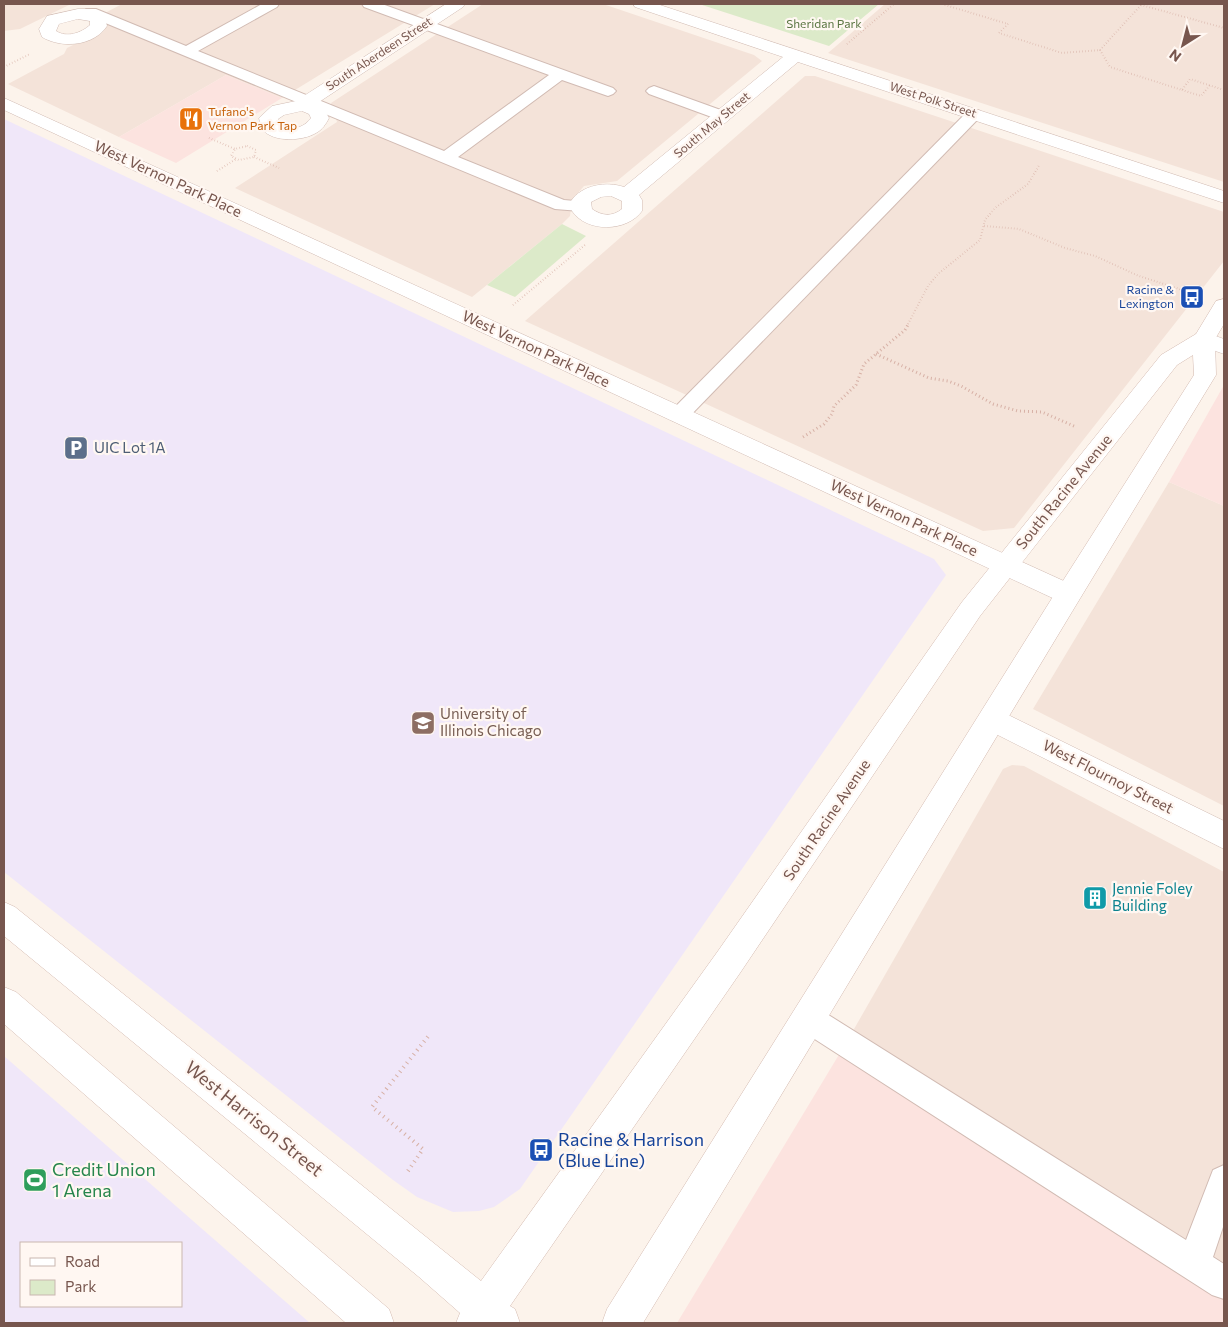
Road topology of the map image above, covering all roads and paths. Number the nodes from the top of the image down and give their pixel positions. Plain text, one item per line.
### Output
1 (106, 4) edge
2 (272, 4) edge
3 (369, 4) edge
4 (456, 4) edge
5 (641, 4) edge
6 (894, 4) edge
7 (942, 4) edge
8 (1140, 4) edge
9 (89, 13) joint
10 (424, 24) junction
11 (1224, 28) edge
12 (846, 45) dead end
13 (1100, 50) junction
14 (187, 51) junction
15 (796, 55) junction
16 (560, 74) junction
17 (1210, 85) junction
18 (1182, 90) junction
19 (1224, 90) edge
20 (608, 91) dead end
21 (654, 91) dead end
22 (4, 103) edge
23 (305, 103) junction
24 (974, 114) junction
25 (723, 116) junction
26 (209, 138) dead end
27 (235, 149) junction
28 (254, 156) junction
29 (447, 157) junction
30 (1044, 159) dead end
31 (236, 160) junction
32 (279, 168) dead end
33 (217, 172) dead end
34 (627, 195) junction
35 (1224, 197) edge
36 (580, 206) junction
37 (984, 226) junction
38 (585, 244) dead end
39 (1192, 293) dead end
40 (513, 306) dead end
41 (1224, 306) edge
42 (1214, 343) edge
43 (876, 354) junction
44 (679, 415) junction
45 (1081, 429) dead end
46 (803, 437) dead end
47 (1005, 566) junction
48 (1068, 594) junction
49 (992, 719) junction
50 (1224, 836) edge
51 (4, 917) edge
52 (4, 1003) edge
53 (809, 1019) junction
54 (430, 1034) dead end
55 (408, 1171) dead end
56 (1224, 1181) edge
57 (1194, 1264) junction
58 (1224, 1283) edge
59 (487, 1319) edge
60 (375, 1323) edge
61 (620, 1323) edge

1 - 9 street
2 - 14 lane
3 - 10 lane
4 - 10 street, South Aberdeen Street
5 - 15 street, West Polk Street
6 - 12 path
7 - 13 path
8 - 11 path
8 - 13 path
9 - 14 lane
10 - 16 lane
10 - 23 street, South Aberdeen Street
13 - 18 path
14 - 23 lane
15 - 24 street, West Polk Street
15 - 25 street, South May Street
16 - 20 lane
16 - 29 lane
17 - 18 path
17 - 18 path
17 - 19 path
21 - 25 lane
22 - 44 street, West Vernon Park Place
23 - 29 lane
24 - 35 street, West Polk Street
24 - 44 lane
25 - 34 street, South May Street
26 - 27 path
27 - 28 path
27 - 31 path
28 - 31 path
28 - 32 path
29 - 36 lane
30 - 37 path
31 - 33 path
34 - 36 street
34 - 36 street
37 - 39 path
37 - 43 path
38 - 40 path
41 - 42 street, South Racine Avenue
42 - 47 street, South Racine Avenue
42 - 48 street
43 - 45 path
43 - 46 path
44 - 47 street, West Vernon Park Place
47 - 48 street, West Vernon Park Place
47 - 59 street, South Racine Avenue
48 - 49 street
49 - 50 street, West Flournoy Street
49 - 53 street
51 - 59 street, West Harrison Street
52 - 60 street
53 - 57 lane
53 - 61 street
54 - 55 path
56 - 57 lane
57 - 58 lane

